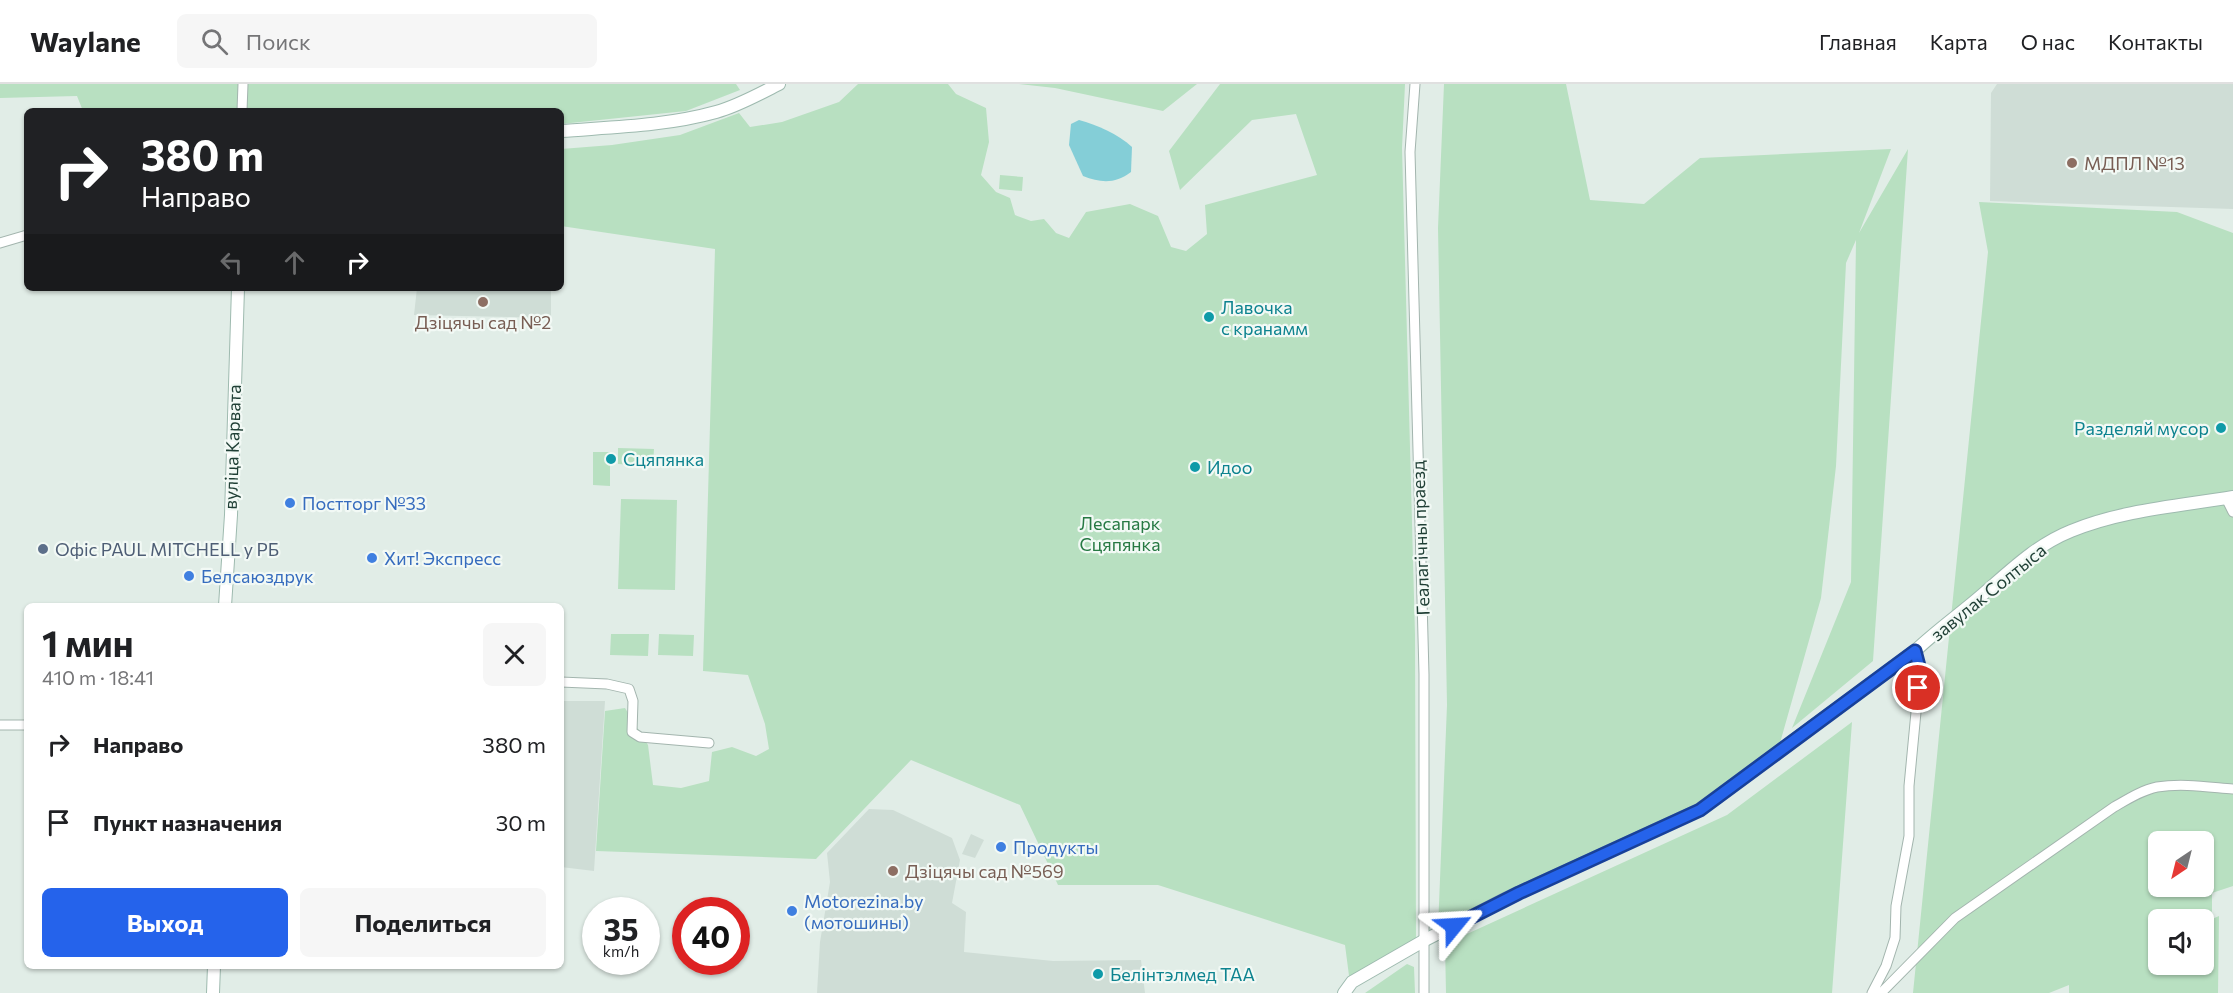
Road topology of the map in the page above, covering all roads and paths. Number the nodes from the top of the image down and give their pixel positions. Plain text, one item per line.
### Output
1 (243, 84) edge
2 (779, 84) edge
3 (1415, 84) edge
4 (242, 108) edge
5 (564, 131) edge
6 (24, 236) edge
7 (0, 243) edge
8 (238, 291) edge
9 (2230, 498) edge
10 (2233, 512) edge
11 (225, 603) edge
12 (1915, 651) junction
13 (564, 682) edge
14 (0, 725) edge
15 (24, 725) edge
16 (709, 743) dead end
17 (2233, 789) edge
18 (1425, 940) junction
19 (214, 969) edge
20 (213, 993) edge
21 (1344, 993) edge
22 (1424, 993) edge
23 (1872, 993) edge
24 (1881, 993) edge

1 - 4 street
2 - 5 street
3 - 18 street, Геалагічны праезд
6 - 7 street
8 - 11 street, вуліца Карвата
9 - 10 street
9 - 12 street, завулак Солтыса
12 - 18 street, завулак Солтыса
12 - 23 street
13 - 16 street
14 - 15 street
17 - 24 street
18 - 21 street, завулак Солтыса
18 - 22 street, Геалагічны праезд
19 - 20 street

